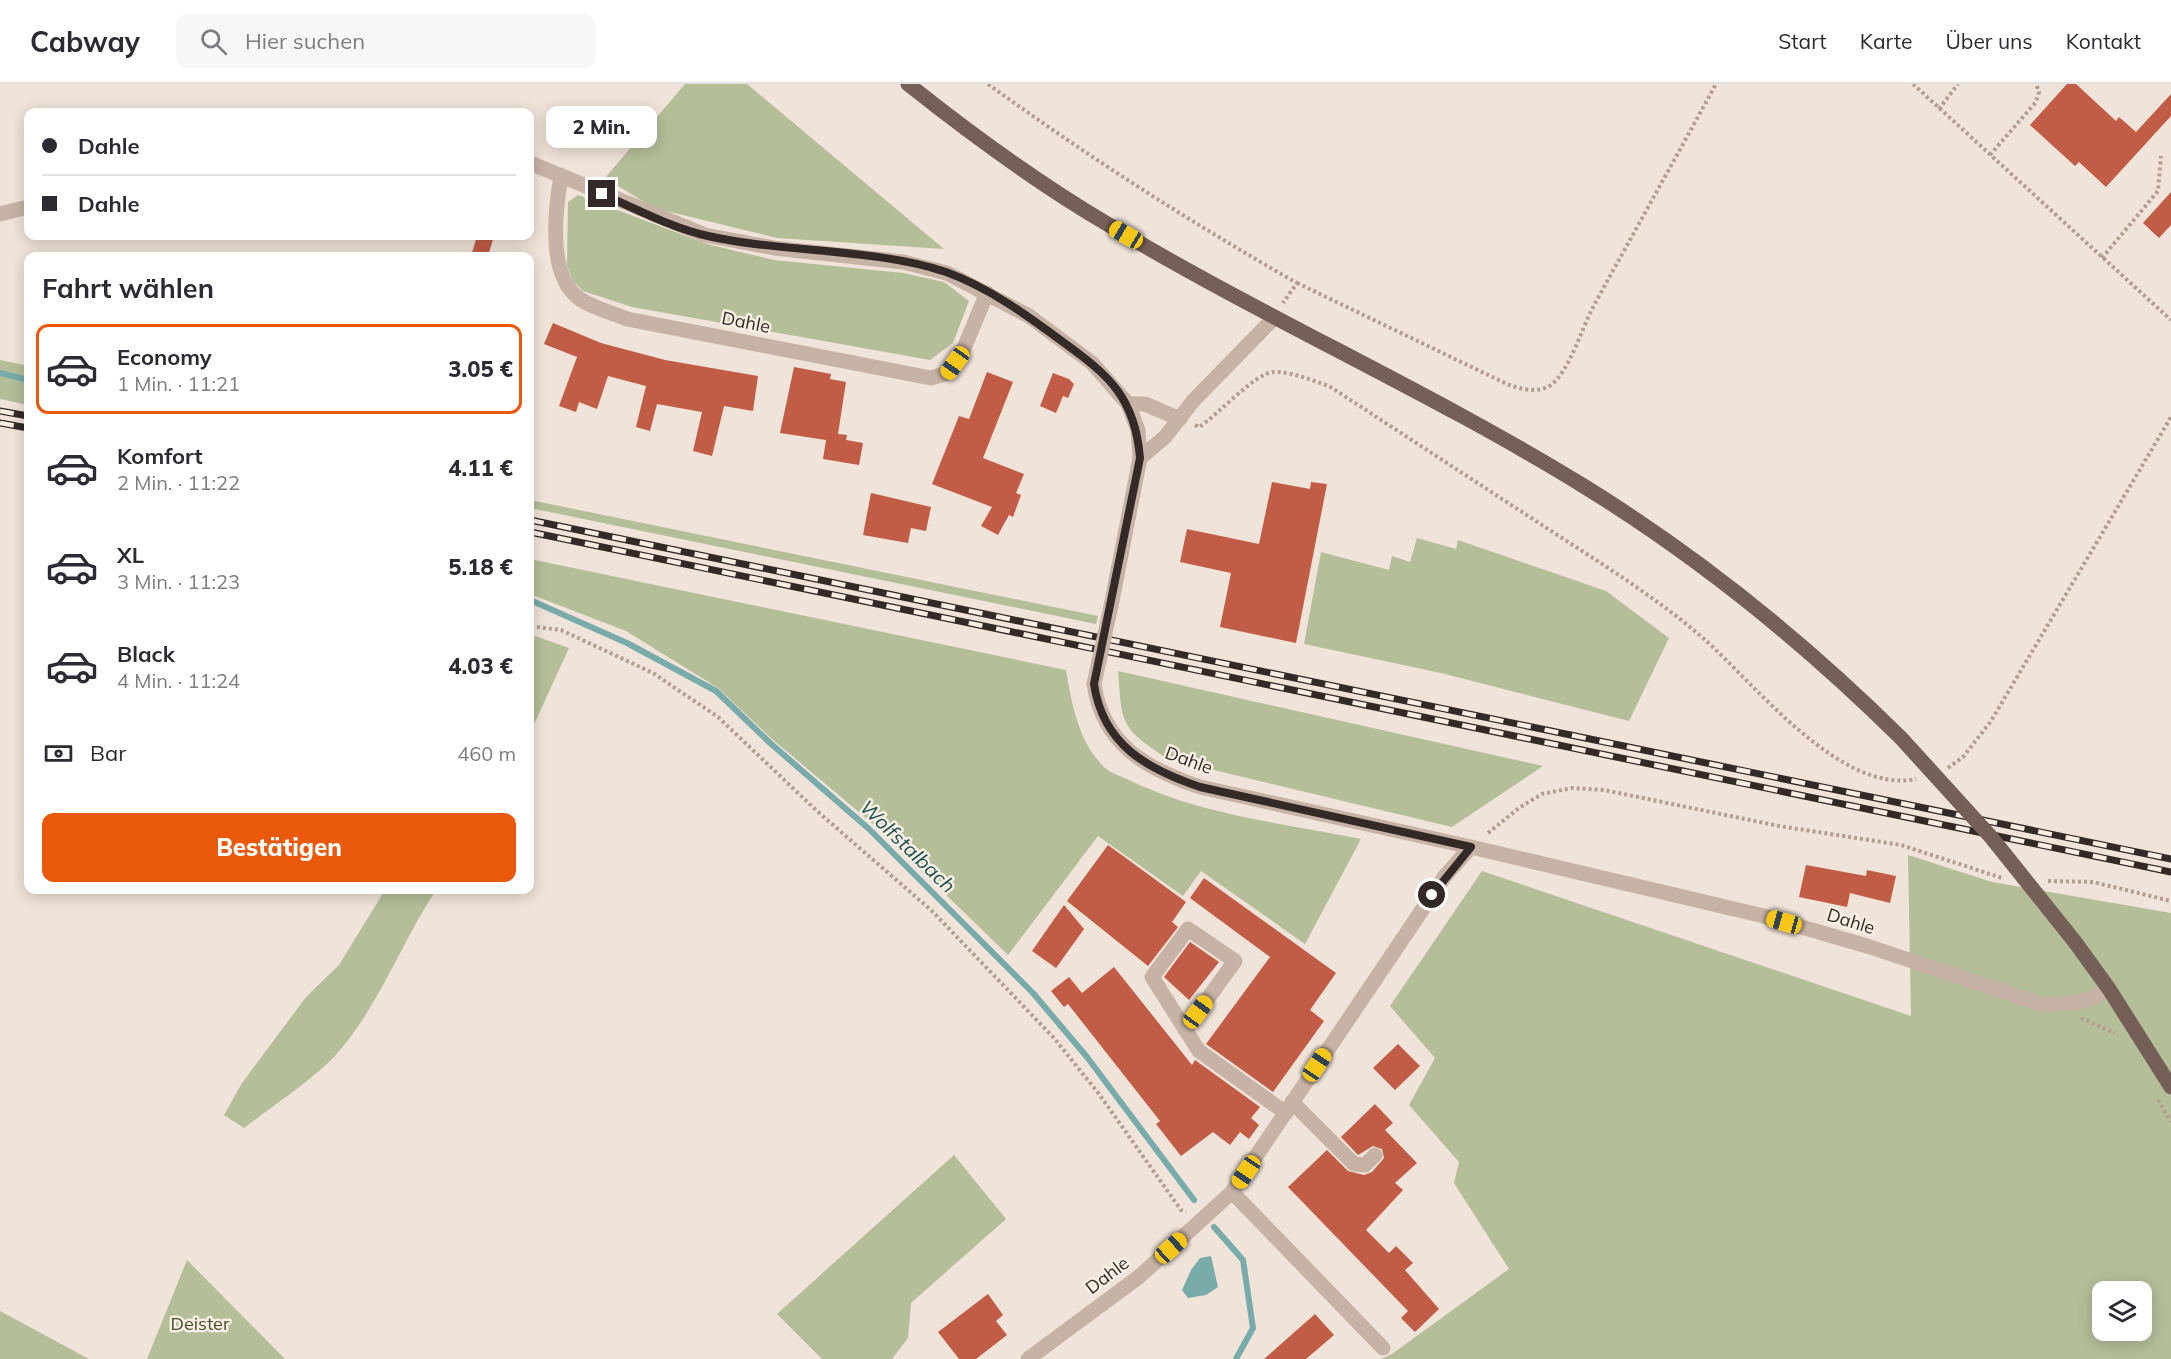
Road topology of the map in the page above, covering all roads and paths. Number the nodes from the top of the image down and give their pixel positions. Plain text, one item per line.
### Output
1 (908, 84) edge
2 (987, 84) edge
3 (1716, 84) edge
4 (1913, 84) edge
5 (1958, 84) edge
6 (2036, 84) edge
7 (1939, 109) junction
8 (1990, 155) junction
9 (2161, 156) dead end
10 (534, 165) edge
11 (561, 176) junction
12 (24, 208) edge
13 (0, 214) edge
14 (2102, 258) junction
15 (1297, 283) junction
16 (987, 293) junction
17 (1275, 317) junction
18 (2171, 320) edge
19 (1128, 404) junction
20 (1180, 419) junction
21 (1140, 458) junction
22 (537, 627) dead end
23 (1471, 847) junction
24 (2005, 879) dead end
25 (2037, 882) dead end
26 (2171, 901) edge
27 (2109, 989) junction
28 (2068, 1005) junction
29 (1185, 1030) junction
30 (2120, 1041) dead end
31 (2171, 1087) edge
32 (2152, 1090) dead end
33 (1289, 1108) junction
34 (2171, 1122) edge
35 (1375, 1155) dead end
36 (1232, 1192) junction
37 (1203, 1220) junction
38 (1383, 1348) dead end
39 (1028, 1359) edge

1 - 17 main road
2 - 15 path
3 - 15 path
4 - 7 path
5 - 7 path
6 - 8 path
7 - 8 path
8 - 14 path
9 - 14 path
10 - 11 street, Dahle
11 - 16 street, Dahle
11 - 16 street, Dahle
12 - 13 street
14 - 18 path
15 - 17 path
16 - 19 street, Dahle
17 - 20 street
17 - 27 main road, bridge
19 - 20 street
19 - 21 street, Dahle
20 - 21 street
21 - 23 street, Dahle, bridge
22 - 37 path
23 - 24 path
23 - 28 street, Dahle
23 - 33 street, Dahle
25 - 26 path
27 - 28 street, Dahle
27 - 31 main road
28 - 30 path
29 - 29 street
29 - 33 street
32 - 34 path
33 - 35 street
33 - 36 street, Dahle
36 - 37 street, Dahle
36 - 38 street
37 - 39 street, Dahle

